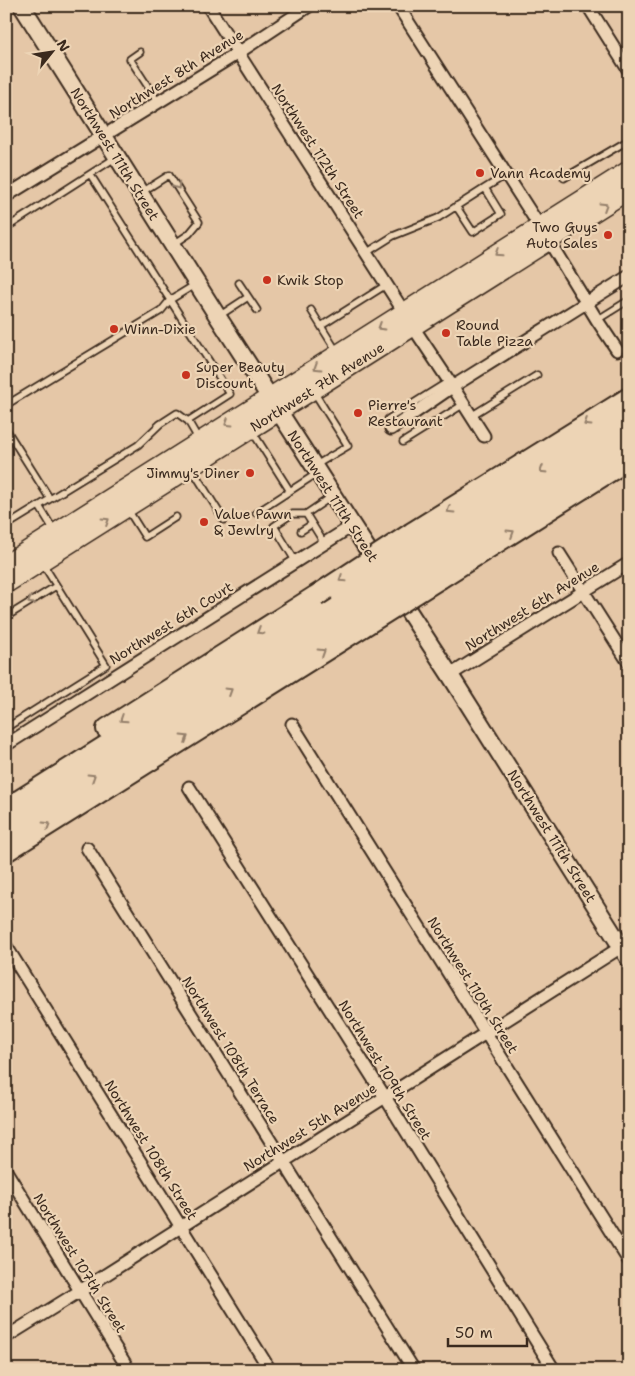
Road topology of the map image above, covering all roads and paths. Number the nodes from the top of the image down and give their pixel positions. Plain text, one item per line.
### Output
1 (22, 6) edge
2 (208, 6) edge
3 (309, 6) edge
4 (398, 6) edge
5 (588, 6) edge
6 (140, 52) dead end
7 (238, 53) junction
8 (629, 71) edge
9 (158, 102) junction
10 (104, 136) junction
11 (629, 140) edge
12 (117, 157) junction
13 (629, 170) edge
14 (90, 174) junction
15 (506, 175) junction
16 (564, 178) dead end
17 (485, 188) junction
18 (629, 190) edge
19 (140, 193) junction
20 (6, 196) edge
21 (456, 206) junction
22 (6, 228) edge
23 (544, 234) junction
24 (173, 245) junction
25 (366, 253) junction
26 (629, 276) edge
27 (197, 283) junction
28 (239, 283) dead end
29 (386, 285) junction
30 (248, 297) junction
31 (170, 300) junction
32 (629, 300) edge
33 (586, 303) junction
34 (257, 310) dead end
35 (311, 310) dead end
36 (218, 317) junction
37 (408, 320) junction
38 (596, 320) junction
39 (321, 326) junction
40 (617, 350) dead end
41 (338, 354) junction
42 (537, 375) dead end
43 (451, 384) junction
44 (312, 390) junction
45 (629, 398) edge
46 (6, 404) edge
47 (464, 404) junction
48 (274, 405) junction
49 (471, 416) junction
50 (629, 416) edge
51 (188, 421) junction
52 (389, 424) dead end
53 (6, 429) edge
54 (251, 429) junction
55 (484, 436) dead end
56 (629, 439) edge
57 (200, 441) junction
58 (404, 442) dead end
59 (629, 459) edge
60 (190, 467) junction
61 (316, 470) junction
62 (290, 491) junction
63 (333, 496) junction
64 (50, 499) junction
65 (100, 504) junction
66 (39, 506) junction
67 (126, 508) junction
68 (256, 513) dead end
69 (306, 514) junction
70 (176, 517) dead end
71 (224, 520) dead end
72 (312, 524) junction
73 (6, 526) edge
74 (352, 526) junction
75 (301, 531) dead end
76 (56, 532) junction
77 (290, 539) dead end
78 (284, 543) junction
79 (324, 544) junction
80 (559, 553) dead end
81 (426, 556) junction
82 (42, 562) junction
83 (296, 562) junction
84 (629, 563) edge
85 (6, 564) edge
86 (6, 584) edge
87 (56, 586) junction
88 (583, 592) junction
89 (352, 612) junction
90 (6, 617) edge
91 (629, 663) edge
92 (450, 675) junction
93 (292, 724) dead end
94 (6, 728) edge
95 (6, 745) edge
96 (188, 787) dead end
97 (6, 793) edge
98 (6, 808) edge
99 (6, 831) edge
100 (87, 848) dead end
101 (6, 851) edge
102 (6, 946) edge
103 (626, 949) edge
104 (485, 1032) junction
105 (385, 1097) junction
106 (283, 1161) junction
107 (6, 1171) edge
108 (181, 1227) junction
109 (629, 1261) edge
110 (80, 1291) junction
111 (6, 1336) edge
112 (129, 1370) edge
113 (270, 1370) edge
114 (414, 1370) edge
115 (554, 1370) edge

1 - 10 street, Northwest 111th Street
2 - 7 street, Northwest 112th Street
3 - 7 street, Northwest 8th Avenue
4 - 15 street
5 - 8 street
6 - 9 lane
7 - 9 street, Northwest 8th Avenue
7 - 25 street, Northwest 112th Street
9 - 10 street, Northwest 8th Avenue
10 - 12 street, Northwest 111th Street
10 - 20 street, Northwest 8th Avenue
11 - 16 lane
12 - 14 lane
12 - 19 street, Northwest 111th Street
13 - 23 main road, Northwest 7th Avenue
14 - 22 lane
14 - 31 lane
15 - 17 lane
15 - 23 street
17 - 21 lane
17 - 21 lane
23 -> 18 main road, Northwest 7th Avenue
19 - 24 street, Northwest 111th Street
19 -> 24 lane
21 - 25 lane
23 - 33 street
23 - 37 main road, Northwest 7th Avenue
23 -> 37 main road, Northwest 7th Avenue
24 - 27 street, Northwest 111th Street
25 - 29 street, Northwest 112th Street
26 - 33 street
27 - 31 lane
27 - 36 street, Northwest 111th Street
28 - 30 lane
29 - 37 street, Northwest 112th Street
29 - 39 lane
30 - 34 lane
30 - 36 lane
31 - 46 lane
31 - 51 lane
32 - 38 lane
33 - 38 street
33 - 43 street
35 - 39 lane
36 - 48 street, Northwest 111th Street
37 -> 41 main road, Northwest 7th Avenue
37 - 43 street, Northwest 112th Street
37 - 44 main road, Northwest 7th Avenue
38 - 40 street
39 - 41 lane
41 -> 48 main road, Northwest 7th Avenue
42 - 49 lane
43 - 47 street, Northwest 112th Street
43 - 52 street
44 - 48 main road, Northwest 7th Avenue
44 - 61 lane
45 -> 81 highway
47 - 49 street, Northwest 112th Street
47 - 58 lane
48 - 54 main road, Northwest 7th Avenue
48 -> 57 main road, Northwest 7th Avenue
48 - 61 street, Northwest 111th Street
49 - 55 street, Northwest 112th Street
50 -> 81 highway
51 - 57 lane
51 - 64 lane
53 - 64 lane
54 - 60 main road, Northwest 7th Avenue
54 - 62 lane
56 - 81 highway
57 - 65 main road, Northwest 7th Avenue
81 -> 59 highway
60 - 67 main road, Northwest 7th Avenue
60 - 71 lane
61 - 62 lane
61 - 63 street, Northwest 111th Street
62 - 68 lane
63 - 69 lane
63 - 74 street, Northwest 111th Street
64 - 66 lane
65 - 76 main road, Northwest 7th Avenue
65 - 82 main road
66 - 73 lane
66 - 76 lane
67 - 70 lane
82 -> 67 main road, Northwest 7th Avenue
69 - 72 lane
69 - 78 lane
72 - 75 lane
72 - 79 lane
74 - 79 street, Northwest 6th Court
74 - 92 street, Northwest 111th Street
76 - 85 main road, Northwest 7th Avenue
77 - 78 lane
78 - 83 lane
79 - 83 street, Northwest 6th Court
80 - 88 street
81 - 89 highway, bridge
81 - 89 highway, bridge
81 -> 97 highway, bridge
82 - 86 main road, Northwest 7th Avenue
82 - 87 lane
83 - 95 street, Northwest 6th Court
84 - 88 street, Northwest 6th Avenue
87 -> 90 lane
87 - 94 lane
88 - 91 street
88 - 92 street, Northwest 6th Avenue
89 - 98 highway
99 -> 89 highway
101 -> 89 highway
92 - 103 street, Northwest 111th Street
93 - 104 street, Northwest 110th Street
96 - 105 street, Northwest 109th Street
100 - 106 street, Northwest 108th Terrace
102 - 108 street, Northwest 108th Street
103 - 104 street, Northwest 5th Avenue
104 - 105 street, Northwest 5th Avenue
104 - 109 street, Northwest 110th Street
105 - 106 street, Northwest 5th Avenue
105 - 115 street, Northwest 109th Street
106 - 108 street, Northwest 5th Avenue
106 - 114 street, Northwest 108th Terrace
107 - 110 street, Northwest 107th Street
108 - 110 street, Northwest 5th Avenue
108 - 113 street, Northwest 108th Street
110 - 111 street, Northwest 5th Avenue
110 - 112 street, Northwest 107th Street

